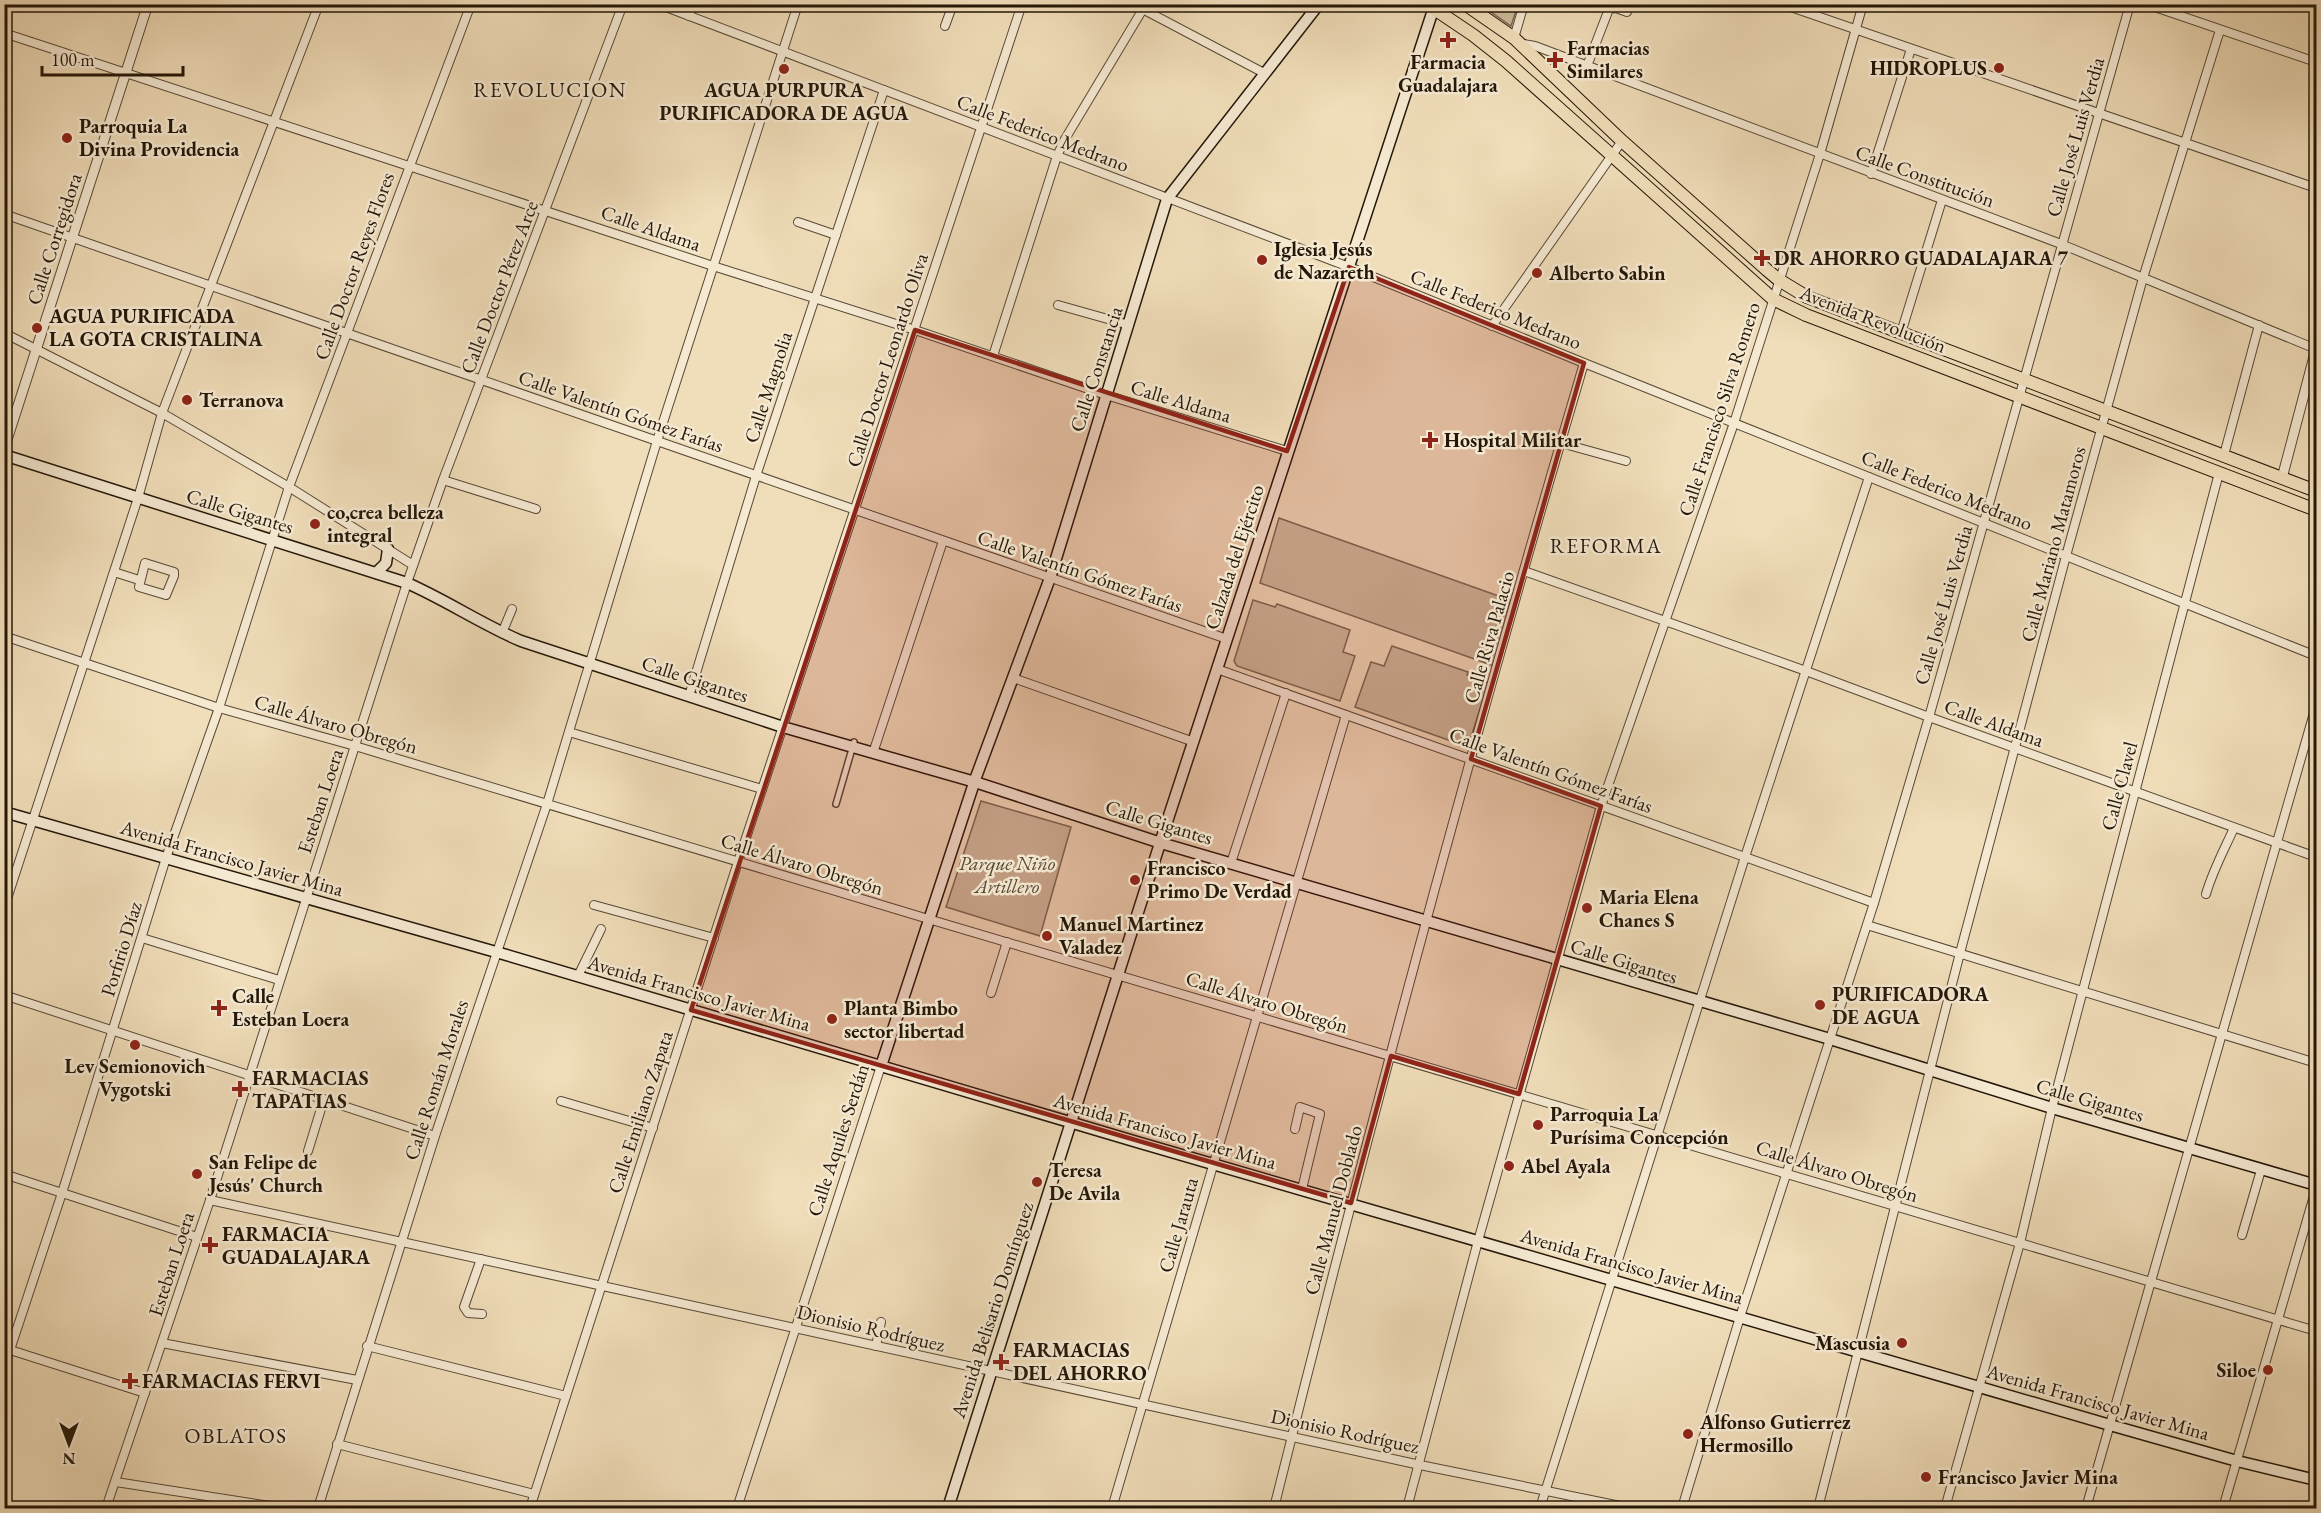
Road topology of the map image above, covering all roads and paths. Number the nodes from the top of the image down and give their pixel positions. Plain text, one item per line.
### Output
1 (148, 4) edge
2 (471, 4) edge
3 (623, 4) edge
4 (658, 4) edge
5 (693, 4) edge
6 (798, 4) edge
7 (953, 4) edge
8 (1022, 4) edge
9 (1133, 4) edge
10 (1319, 4) edge
11 (1465, 4) edge
12 (1524, 4) edge
13 (1782, 4) edge
14 (1863, 4) edge
15 (2130, 4) edge
16 (2146, 4) edge
17 (317, 5) edge
18 (1144, 6) edge
19 (1432, 6) edge
20 (1627, 12) dead end
21 (689, 16) junction
22 (945, 26) dead end
23 (1856, 30) junction
24 (2220, 30) junction
25 (4, 33) edge
26 (1517, 41) junction
27 (1911, 49) junction
28 (783, 52) junction
29 (2316, 62) edge
30 (1587, 66) junction
31 (1264, 73) junction
32 (126, 74) junction
33 (884, 90) junction
34 (2101, 113) junction
35 (275, 121) junction
36 (982, 126) junction
37 (1622, 141) junction
38 (2185, 144) junction
39 (1820, 154) junction
40 (1612, 155) junction
41 (1057, 156) junction
42 (409, 165) junction
43 (1870, 174) junction
44 (2316, 188) edge
45 (1167, 199) junction
46 (1942, 200) junction
47 (546, 210) junction
48 (4, 214) edge
49 (798, 222) dead end
50 (836, 235) junction
51 (73, 238) junction
52 (2061, 244) junction
53 (713, 266) junction
54 (1349, 267) junction
55 (2143, 278) junction
56 (1779, 280) junction
57 (212, 288) junction
58 (815, 297) junction
59 (1773, 299) junction
60 (1058, 304) dead end
61 (1129, 325) junction
62 (2259, 325) junction
63 (1492, 326) junction
64 (915, 330) junction
65 (4, 333) edge
66 (347, 333) junction
67 (1901, 333) junction
68 (37, 348) junction
69 (2316, 349) edge
70 (993, 356) junction
71 (1584, 363) junction
72 (2024, 379) junction
73 (481, 381) junction
74 (1106, 395) junction
75 (2019, 396) junction
76 (2106, 410) junction
77 (162, 413) junction
78 (1734, 423) junction
79 (2101, 428) junction
80 (657, 441) junction
81 (1561, 442) junction
82 (4, 449) edge
83 (1287, 451) junction
84 (4, 455) edge
85 (2224, 455) junction
86 (1626, 461) dead end
87 (2219, 473) junction
88 (756, 476) junction
89 (1869, 477) junction
90 (2282, 478) junction
91 (443, 480) junction
92 (289, 487) junction
93 (2316, 491) edge
94 (138, 498) junction
95 (536, 509) dead end
96 (2316, 510) edge
97 (855, 511) junction
98 (1984, 523) junction
99 (272, 540) junction
100 (943, 541) junction
101 (388, 549) junction
102 (2066, 556) junction
103 (413, 565) junction
104 (1524, 571) junction
105 (114, 572) junction
106 (376, 573) junction
107 (1050, 578) junction
108 (139, 580) junction
109 (407, 583) junction
110 (2183, 603) junction
111 (512, 609) dead end
112 (1665, 621) junction
113 (502, 633) junction
114 (4, 636) edge
115 (1227, 639) junction
116 (2316, 656) edge
117 (84, 663) junction
118 (590, 664) junction
119 (1217, 669) junction
120 (1806, 671) junction
121 (1013, 678) junction
122 (1286, 693) junction
123 (689, 696) junction
124 (2316, 706) edge
125 (219, 708) junction
126 (1346, 715) junction
127 (1929, 717) junction
128 (783, 727) junction
129 (569, 732) junction
130 (1194, 742) junction
131 (853, 744) junction
132 (355, 746) junction
133 (2016, 749) junction
134 (873, 753) junction
135 (1472, 759) junction
136 (975, 782) junction
137 (762, 789) junction
138 (2135, 792) junction
139 (547, 804) junction
140 (836, 804) dead end
141 (1601, 806) junction
142 (4, 812) edge
143 (33, 820) junction
144 (2234, 828) junction
145 (2276, 842) junction
146 (1161, 843) junction
147 (1745, 857) junction
148 (166, 858) junction
149 (2316, 858) edge
150 (738, 862) junction
151 (1231, 863) junction
152 (1298, 883) junction
153 (2206, 894) dead end
154 (305, 898) junction
155 (1874, 903) junction
156 (594, 905) dead end
157 (4, 908) edge
158 (928, 919) junction
159 (1428, 920) junction
160 (1867, 924) junction
161 (601, 929) dead end
162 (142, 938) junction
163 (714, 938) junction
164 (1007, 942) junction
165 (496, 952) junction
166 (1960, 953) junction
167 (1557, 959) junction
168 (578, 976) junction
169 (1119, 976) junction
170 (279, 980) junction
171 (2082, 991) junction
172 (991, 993) dead end
173 (4, 995) edge
174 (1700, 1002) junction
175 (691, 1010) junction
176 (1257, 1017) junction
177 (113, 1030) junction
178 (2221, 1034) junction
179 (1830, 1039) junction
180 (1391, 1056) junction
181 (2316, 1063) edge
182 (881, 1066) junction
183 (1932, 1071) junction
184 (249, 1074) junction
185 (1519, 1094) junction
186 (324, 1099) junction
187 (561, 1101) dead end
188 (2052, 1108) junction
189 (1071, 1122) junction
190 (653, 1128) junction
191 (1295, 1129) dead end
192 (1657, 1135) junction
193 (435, 1136) junction
194 (2189, 1147) junction
195 (308, 1151) dead end
196 (1213, 1163) junction
197 (2261, 1170) junction
198 (4, 1174) edge
199 (1787, 1174) junction
200 (2316, 1187) edge
201 (1302, 1189) junction
202 (62, 1193) junction
203 (210, 1200) junction
204 (1351, 1203) junction
205 (1896, 1206) junction
206 (2242, 1235) dead end
207 (197, 1237) junction
208 (1478, 1241) junction
209 (401, 1242) junction
210 (2020, 1243) junction
211 (481, 1259) junction
212 (1613, 1280) junction
213 (2150, 1281) junction
214 (602, 1286) junction
215 (482, 1314) dead end
216 (1740, 1317) junction
217 (2278, 1319) junction
218 (881, 1322) dead end
219 (796, 1328) junction
220 (2316, 1331) edge
221 (162, 1343) junction
222 (368, 1346) junction
223 (876, 1346) junction
224 (7, 1349) edge
225 (1859, 1351) junction
226 (4, 1368) edge
227 (992, 1371) junction
228 (357, 1380) junction
229 (1980, 1387) junction
230 (145, 1394) junction
231 (566, 1396) junction
232 (1143, 1404) junction
233 (2110, 1425) junction
234 (1292, 1437) junction
235 (337, 1444) junction
236 (2237, 1461) junction
237 (1420, 1465) junction
238 (2316, 1480) edge
239 (116, 1482) junction
240 (1545, 1490) junction
241 (534, 1494) junction
242 (106, 1509) edge
243 (283, 1509) edge
244 (318, 1509) edge
245 (530, 1509) edge
246 (737, 1509) edge
247 (948, 1509) edge
248 (1112, 1509) edge
249 (1274, 1509) edge
250 (1407, 1509) edge
251 (1540, 1509) edge
252 (1630, 1509) edge
253 (1682, 1509) edge
254 (1818, 1509) edge
255 (1945, 1509) edge
256 (2086, 1509) edge
257 (2223, 1509) edge

1 - 32 street, Calle Corregidora
2 - 42 street, Calle Doctor Reyes Flores
3 - 47 street, Calle Doctor Pérez Arce
4 - 21 street, Calle Federico Medrano
5 - 21 street
6 - 28 street, Calle Román Morales
7 - 22 street
8 - 36 street, Calle Doctor Leonardo Oliva
9 - 18 street
10 - 31 main road, Calle Constancia
11 - 26 main road, Avenida Revolución
12 - 26 street
13 - 23 street
14 - 23 street, Calle Francisco Silva Romero
15 - 34 street, Calle José Luis Verdia
16 - 24 street
17 - 35 street
18 - 31 street
18 - 41 street
19 - 40 main road, Avenida Revolución
19 - 54 main road, Calzada del Ejército
20 - 30 street
21 - 28 street, Calle Federico Medrano
23 - 27 street
23 - 39 street, Calle Francisco Silva Romero
24 - 29 street
24 - 38 street, Calle Mariano Matamoros
25 - 32 street, Calle Aldama
26 - 30 street, Calle Constitución
26 - 37 main road, Avenida Revolución
27 - 34 street
27 - 43 street
28 - 33 street, Calle Federico Medrano
28 - 53 street, Calle Román Morales
30 - 39 street, Calle Constitución
31 - 45 main road, Calle Constancia
32 - 35 street, Calle Aldama
32 - 51 street, Calle Corregidora
33 - 36 street, Calle Federico Medrano
33 - 50 street, Calle Magnolia
34 - 38 street
34 - 52 street, Calle José Luis Verdia
35 - 42 street, Calle Aldama
35 - 57 street
36 - 41 street, Calle Federico Medrano
36 - 64 street, Calle Doctor Leonardo Oliva
37 - 40 street
37 - 56 main road, Avenida Revolución
38 - 44 street
38 - 55 street, Calle Mariano Matamoros
39 - 43 street, Calle Constitución
39 - 56 street, Calle Francisco Silva Romero
40 - 59 main road, Avenida Revolución
40 - 63 street
41 - 45 street, Calle Federico Medrano
41 - 70 street
42 - 47 street, Calle Aldama
42 - 66 street, Calle Doctor Reyes Flores
43 - 46 street, Calle Constitución
45 - 54 street, Calle Federico Medrano
45 - 61 main road, Calle Constancia
46 - 52 street, Calle Constitución
46 - 67 street
47 - 53 street, Calle Aldama
47 - 73 street, Calle Doctor Pérez Arce
48 - 51 street, Calle Valentín Gómez Farías
49 - 50 street
50 - 58 street, Calle Magnolia
51 - 57 street, Calle Valentín Gómez Farías
51 - 68 street, Calle Corregidora
52 - 55 street, Calle Constitución
52 - 72 street, Calle José Luis Verdia
53 - 58 street, Calle Aldama
53 - 80 street, Calle Román Morales
54 - 63 street, Calle Federico Medrano
54 - 83 main road, Calzada del Ejército
55 - 62 street, Calle Constitución
55 - 76 street, Calle Mariano Matamoros
56 - 59 street, Calle Francisco Silva Romero
56 - 67 main road, Avenida Revolución
57 - 66 street, Calle Valentín Gómez Farías
57 - 77 street
58 - 64 street, Calle Aldama
58 - 88 street, Calle Magnolia
59 - 75 main road, Avenida Revolución
59 - 78 street, Calle Francisco Silva Romero
60 - 61 street
61 - 74 main road, Calle Constancia
62 - 69 street, Calle Constitución
62 - 85 street
63 - 71 street, Calle Federico Medrano
64 - 70 street, Calle Aldama
64 - 97 street, Calle Doctor Leonardo Oliva
65 - 68 street
66 - 73 street, Calle Valentín Gómez Farías
66 - 92 street, Calle Doctor Reyes Flores
67 - 72 main road, Avenida Revolución
68 - 77 street
68 - 82 street, Calle Corregidora
69 - 90 street
70 - 74 street, Calle Aldama
71 - 78 street, Calle Federico Medrano
71 - 81 street, Calle Riva Palacio
72 - 75 street, Calle José Luis Verdia
72 - 76 main road, Avenida Revolución
73 - 80 street, Calle Valentín Gómez Farías
73 - 91 street, Calle Doctor Pérez Arce
74 - 83 street, Calle Aldama
74 - 107 main road, Calle Constancia
75 - 79 main road, Avenida Revolución
75 - 98 street, Calle José Luis Verdia
76 - 79 street, Calle Mariano Matamoros
76 - 85 main road, Avenida Revolución
77 - 92 street
77 - 94 street
78 - 89 street, Calle Federico Medrano
78 - 112 street, Calle Francisco Silva Romero
79 - 87 main road, Avenida Revolución
79 - 102 street, Calle Mariano Matamoros
80 - 88 street, Calle Valentín Gómez Farías
80 - 118 street, Calle Román Morales
81 - 86 street
81 - 104 street, Calle Riva Palacio
83 - 115 main road, Calzada del Ejército
84 - 94 main road, Calle Gigantes
85 - 90 main road, Avenida Revolución
87 - 96 main road, Avenida Revolución
87 - 110 street, Calle Clavel
88 - 97 street, Calle Valentín Gómez Farías
88 - 123 street, Calle Magnolia
89 - 98 street, Calle Federico Medrano
89 - 120 street
90 - 93 main road, Avenida Revolución
91 - 95 street
91 - 103 street, Calle Doctor Pérez Arce
92 - 99 street, Calle Doctor Reyes Flores
92 - 101 street
94 - 99 main road, Calle Gigantes
94 - 105 street
97 - 100 street, Calle Valentín Gómez Farías
97 - 128 street, Calle Doctor Leonardo Oliva
98 - 102 street, Calle Federico Medrano
98 - 127 street, Calle José Luis Verdia
99 - 106 main road, Calle Gigantes
99 - 125 street, Porfirio Díaz
100 - 107 street, Calle Valentín Gómez Farías
100 - 134 street
101 - 103 street
101 - 106 main road
102 - 110 street, Calle Federico Medrano
102 - 133 street, Calle Mariano Matamoros
103 - 109 street, Calle Doctor Pérez Arce
104 - 112 street, Calle Aldama
104 - 135 street, Calle Riva Palacio
105 - 108 street
105 - 117 street
106 - 109 main road, Calle Gigantes
107 - 115 street, Calle Valentín Gómez Farías
107 - 121 main road, Calle Constancia
108 - 108 street
109 - 113 main road, Calle Gigantes
109 - 132 street, Esteban Loera
110 - 116 street, Calle Federico Medrano
110 - 138 street, Calle Clavel
111 - 113 street
112 - 120 street, Calle Aldama
112 - 141 street, Calle Francisco Silva Romero
113 - 118 main road, Calle Gigantes
114 - 117 street, Calle Álvaro Obregón
115 - 119 main road, Calzada del Ejército
117 - 125 street, Calle Álvaro Obregón
117 - 143 street
118 - 123 main road, Calle Gigantes
118 - 129 street, Calle Román Morales
119 - 122 street, Calle Valentín Gómez Farías
119 - 130 main road, Calzada del Ejército
120 - 127 street, Calle Aldama
120 - 147 street
121 - 130 street
121 - 136 main road, Calle Constancia
122 - 126 street, Calle Valentín Gómez Farías
122 - 151 street
123 - 128 main road, Calle Gigantes
124 - 145 street
125 - 132 street, Calle Álvaro Obregón
125 - 148 street, Porfirio Díaz
126 - 135 street, Calle Valentín Gómez Farías
126 - 152 street, Calle Jarauta
127 - 133 street, Calle Aldama
127 - 155 street, Calle José Luis Verdia
128 - 131 main road, Calle Gigantes
128 - 137 street, Calle Emiliano Zapata
129 - 137 street
129 - 139 street, Calle Román Morales
130 - 146 main road, Calzada del Ejército
131 - 134 main road, Calle Gigantes
131 - 140 street
132 - 139 street, Calle Álvaro Obregón
132 - 154 street, Esteban Loera
133 - 138 street, Calle Aldama
133 - 166 street, Calle Mariano Matamoros
134 - 136 main road, Calle Gigantes
135 - 141 street, Calle Valentín Gómez Farías
135 - 159 street, Calle Riva Palacio
136 - 146 main road, Calle Gigantes
136 - 158 main road, Calle Aquiles Serdán
137 - 150 street, Calle Emiliano Zapata
138 - 144 street, Calle Aldama
138 - 171 street, Calle Clavel
139 - 150 street, Calle Álvaro Obregón
139 - 165 street, Calle Román Morales
141 - 147 street, Calle Valentín Gómez Farías
141 - 167 street, Calle Francisco Silva Romero
142 - 143 main road, Avenida Francisco Javier Mina
143 - 148 main road, Avenida Francisco Javier Mina
143 - 157 street
144 - 145 street, Calle Aldama
144 - 153 street
145 - 149 street, Calle Aldama
145 - 178 street
146 - 151 main road, Calle Gigantes
146 - 169 main road, Calzada del Ejército
147 - 155 street, Calle Valentín Gómez Farías
147 - 174 street
148 - 154 main road, Avenida Francisco Javier Mina
148 - 162 street, Porfirio Díaz
150 - 158 street, Calle Álvaro Obregón
150 - 163 street, Calle Emiliano Zapata
151 - 152 main road, Calle Gigantes
152 - 159 main road, Calle Gigantes
152 - 176 street, Calle Jarauta
154 - 165 main road, Avenida Francisco Javier Mina
154 - 170 street, Esteban Loera
155 - 160 street, Calle José Luis Verdia
156 - 163 street
158 - 164 street, Calle Álvaro Obregón
158 - 182 main road, Calle Aquiles Serdán
159 - 167 main road, Calle Gigantes
159 - 180 street, Calle Manuel Doblado
160 - 166 street
160 - 179 street, Calle José Luis Verdia
161 - 168 street
162 - 170 street
162 - 177 street, Porfirio Díaz
163 - 175 street, Calle Emiliano Zapata
164 - 169 street, Calle Álvaro Obregón
164 - 172 street
165 - 168 main road, Avenida Francisco Javier Mina
165 - 193 street, Calle Román Morales
166 - 171 street
166 - 183 street, Calle Mariano Matamoros
167 - 174 main road, Calle Gigantes
167 - 185 street, Calle Francisco Silva Romero
168 - 175 main road, Avenida Francisco Javier Mina
169 - 176 street, Calle Álvaro Obregón
169 - 189 main road, Calzada del Ejército
170 - 184 street, Esteban Loera
171 - 178 street
171 - 188 street, Calle Clavel
173 - 177 street
174 - 179 main road, Calle Gigantes
174 - 192 street
175 - 182 main road, Avenida Francisco Javier Mina
175 - 190 street, Calle Emiliano Zapata
176 - 180 street, Calle Álvaro Obregón
176 - 196 street, Calle Jarauta
177 - 184 street
177 - 202 street, Porfirio Díaz
178 - 181 street
178 - 194 street
179 - 183 main road, Calle Gigantes
179 - 199 street, Calle José Luis Verdia
180 - 185 street, Calle Álvaro Obregón
180 - 204 street, Calle Manuel Doblado
182 - 189 main road, Avenida Francisco Javier Mina
182 - 219 street, Calle Aquiles Serdán
183 - 188 main road, Calle Gigantes
183 - 205 street, Calle Mariano Matamoros
184 - 186 street
184 - 203 street, Esteban Loera
185 - 192 street, Calle Álvaro Obregón
185 - 208 street, Calle Francisco Silva Romero
186 - 193 street
186 - 195 street
187 - 190 street
188 - 194 main road, Calle Gigantes
188 - 210 street, Calle Clavel
189 - 196 main road, Avenida Francisco Javier Mina
189 - 227 main road, Avenida Belisario Domínguez
190 - 214 street, Calle Emiliano Zapata
191 - 201 street
192 - 199 street, Calle Álvaro Obregón
192 - 212 street
193 - 209 street, Calle Román Morales
194 - 197 main road, Calle Gigantes
194 - 213 street
196 - 201 main road, Avenida Francisco Javier Mina
196 - 232 street, Calle Jarauta
197 - 200 main road, Calle Gigantes
197 - 206 street
198 - 202 street
199 - 205 street, Calle Álvaro Obregón
199 - 216 street, Calle José Luis Verdia
200 - 217 street
201 - 204 main road, Avenida Francisco Javier Mina
202 - 207 street
202 - 224 street, Porfirio Díaz
203 - 207 street, Esteban Loera
203 - 209 street, Dionisio Rodríguez
204 - 208 main road, Avenida Francisco Javier Mina
204 - 234 street, Calle Manuel Doblado
205 - 210 street, Calle Álvaro Obregón
205 - 225 street, Calle Mariano Matamoros
207 - 221 street, Esteban Loera
208 - 212 main road, Avenida Francisco Javier Mina
208 - 237 street, Calle Francisco Silva Romero
209 - 211 street, Dionisio Rodríguez
209 - 222 street, Calle Román Morales
210 - 213 street, Calle Álvaro Obregón
210 - 229 street, Calle Clavel
211 - 214 street, Dionisio Rodríguez
211 - 215 street
212 - 216 main road, Avenida Francisco Javier Mina
212 - 240 street
213 - 217 street, Calle Álvaro Obregón
213 - 233 street
214 - 219 street, Dionisio Rodríguez
214 - 231 street, Calle Emiliano Zapata
216 - 225 main road, Avenida Francisco Javier Mina
216 - 253 street, Calle José Luis Verdia
217 - 220 street, Calle Álvaro Obregón
217 - 236 street
218 - 223 street
219 - 223 street, Dionisio Rodríguez
219 - 246 street, Calle Aquiles Serdán
221 - 228 street
221 - 230 street, Esteban Loera
222 - 228 street, Calle Román Morales
222 - 231 street
223 - 227 street, Dionisio Rodríguez
224 - 226 street, Porfirio Díaz
224 - 230 street
225 - 229 main road, Avenida Francisco Javier Mina
225 - 254 street, Calle Mariano Matamoros
227 - 232 street, Dionisio Rodríguez
227 - 247 main road, Avenida Belisario Domínguez
228 - 235 street, Calle Román Morales
229 - 233 main road, Avenida Francisco Javier Mina
229 - 255 street, Calle Clavel
230 - 239 street, Esteban Loera
231 - 241 street, Calle Emiliano Zapata
232 - 234 street, Dionisio Rodríguez
232 - 248 street, Calle Jarauta
233 - 236 main road, Avenida Francisco Javier Mina
233 - 256 street
234 - 237 street, Dionisio Rodríguez
234 - 249 street, Calle Manuel Doblado
235 - 241 street
235 - 244 street, Calle Román Morales
236 - 238 main road, Avenida Francisco Javier Mina
236 - 257 street
237 - 240 street, Dionisio Rodríguez
237 - 250 street, Calle Francisco Silva Romero
239 - 242 street, Esteban Loera
239 - 243 street
240 - 251 street
240 - 252 street, Dionisio Rodríguez
241 - 245 street, Calle Emiliano Zapata

